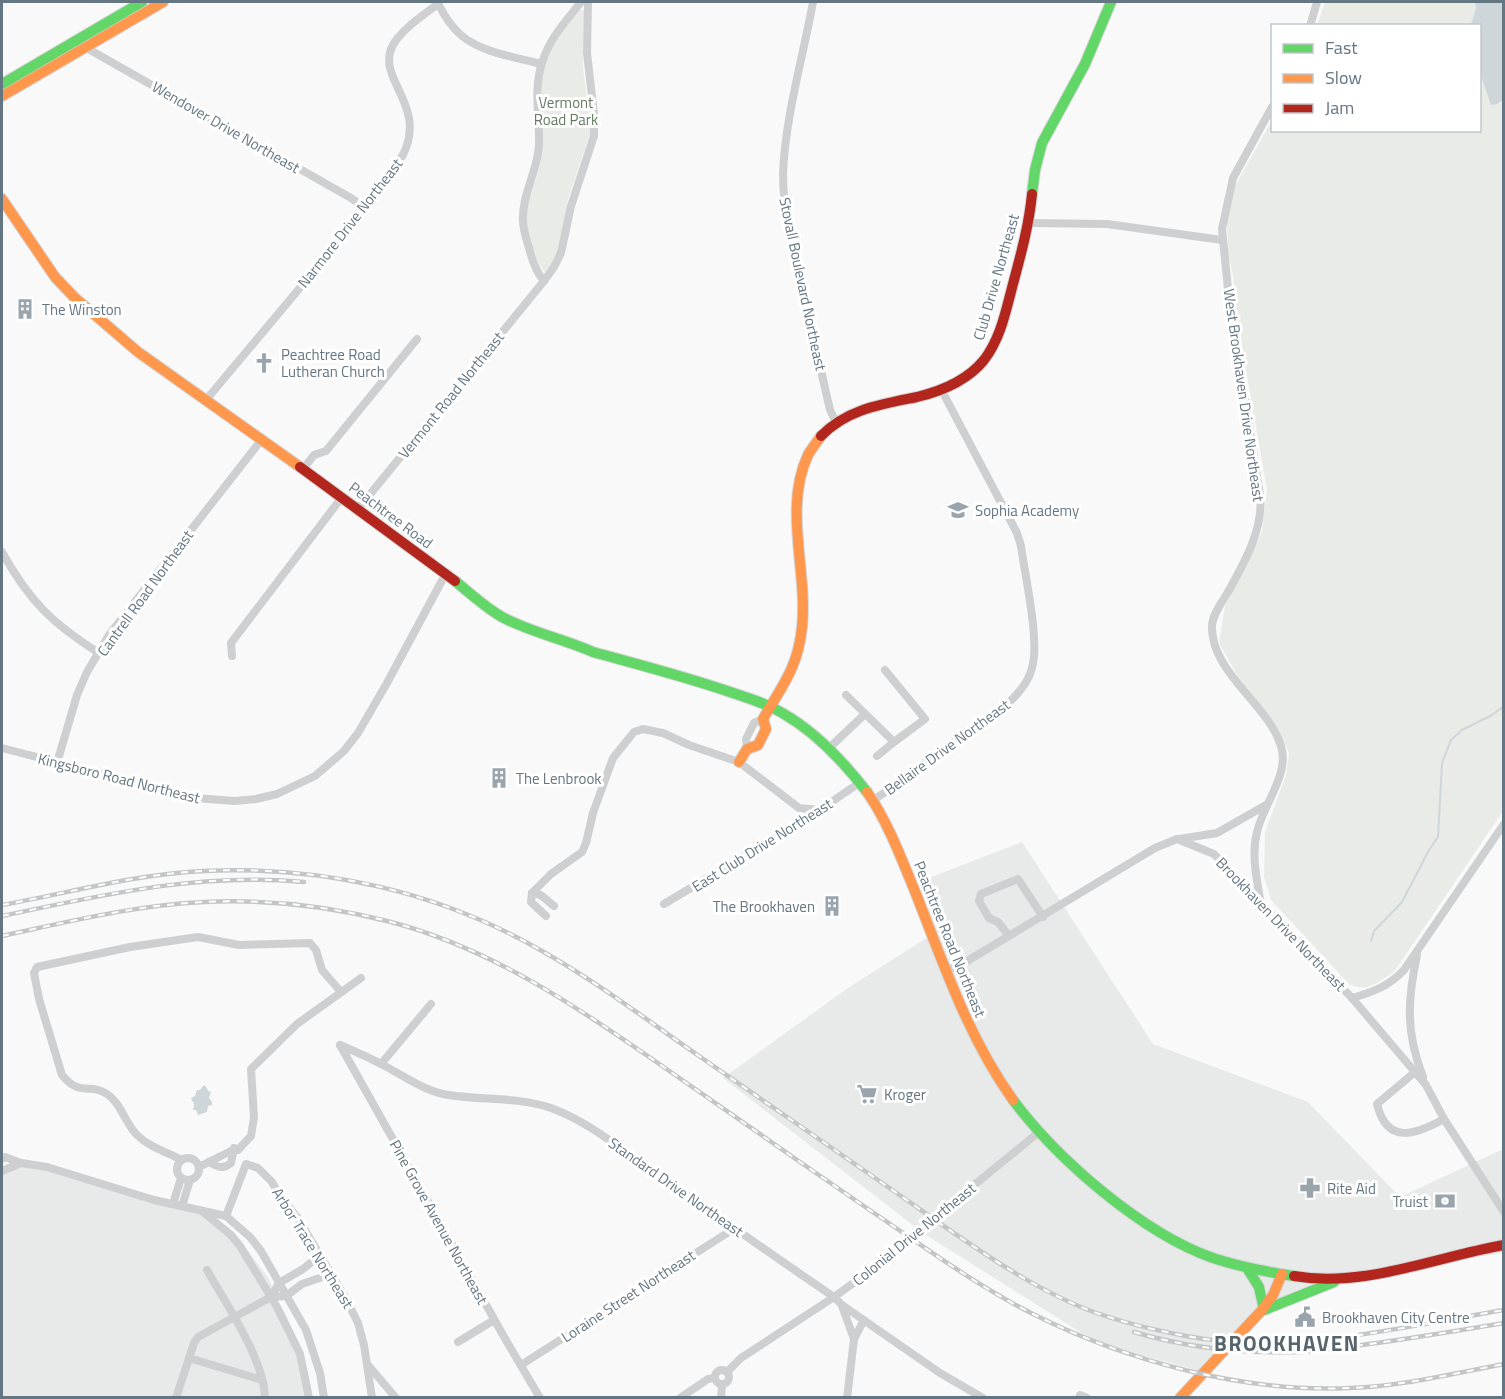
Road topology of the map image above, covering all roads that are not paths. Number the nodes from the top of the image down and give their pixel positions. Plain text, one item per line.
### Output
1 (142, 2) edge
2 (163, 2) edge
3 (581, 2) edge
4 (588, 2) edge
5 (813, 2) edge
6 (1111, 2) edge
7 (1317, 2) edge
8 (437, 3) edge
9 (1311, 24) edge
10 (88, 47) junction
11 (541, 64) junction
12 (2, 84) edge
13 (2, 96) edge
14 (1271, 109) edge
15 (2, 199) edge
16 (364, 207) junction
17 (1029, 223) junction
18 (1222, 240) junction
19 (544, 281) junction
20 (417, 339) dead end
21 (942, 391) junction
22 (206, 400) junction
23 (836, 422) junction
24 (262, 439) junction
25 (303, 469) junction
26 (342, 497) junction
27 (358, 509) junction
28 (2, 552) edge
29 (445, 575) junction
30 (99, 653) junction
31 (232, 656) dead end
32 (885, 670) dead end
33 (846, 695) dead end
34 (770, 706) junction
35 (865, 714) junction
36 (894, 742) junction
37 (2, 748) edge
38 (830, 748) junction
39 (877, 756) dead end
40 (739, 762) junction
41 (57, 763) junction
42 (860, 783) junction
43 (872, 801) junction
44 (1267, 804) junction
45 (819, 810) junction
46 (1503, 825) edge
47 (1177, 839) junction
48 (532, 893) junction
49 (664, 904) dead end
50 (1261, 904) junction
51 (1043, 917) junction
52 (1009, 936) junction
53 (1418, 952) junction
54 (946, 970) junction
55 (361, 978) dead end
56 (341, 992) junction
57 (1352, 998) junction
58 (431, 1004) dead end
59 (340, 1045) joint
60 (381, 1064) junction
61 (1415, 1072) junction
62 (1426, 1085) junction
63 (1444, 1119) junction
64 (1039, 1132) junction
65 (2, 1159) edge
66 (182, 1160) junction
67 (21, 1163) junction
68 (199, 1167) junction
69 (2, 1172) edge
70 (185, 1179) junction
71 (178, 1205) junction
72 (201, 1210) junction
73 (1503, 1212) edge
74 (226, 1216) junction
75 (735, 1228) junction
76 (1503, 1245) edge
77 (320, 1255) junction
78 (1247, 1268) junction
79 (207, 1270) dead end
80 (331, 1274) junction
81 (1282, 1274) junction
82 (1348, 1277) junction
83 (279, 1283) junction
84 (286, 1296) junction
85 (270, 1297) junction
86 (834, 1297) junction
87 (842, 1305) junction
88 (1264, 1310) junction
89 (233, 1317) junction
90 (494, 1320) junction
91 (864, 1320) junction
92 (854, 1339) junction
93 (458, 1342) dead end
94 (189, 1358) junction
95 (368, 1365) junction
96 (521, 1365) junction
97 (727, 1372) junction
98 (714, 1378) junction
99 (262, 1380) junction
100 (722, 1385) junction
101 (176, 1398) edge
102 (265, 1398) edge
103 (309, 1398) edge
104 (324, 1398) edge
105 (372, 1398) edge
106 (396, 1398) edge
107 (540, 1398) edge
108 (680, 1398) edge
109 (722, 1398) edge
110 (847, 1398) edge
111 (982, 1398) edge
112 (1079, 1398) edge
113 (1087, 1398) edge
114 (1180, 1398) edge

1 - 12 main road
2 - 10 main road
3 - 11 street
4 - 19 street, Vermont Road Northeast
5 - 23 street, Stovall Boulevard Northeast
6 - 17 main road, Club Drive Northeast
7 - 9 street
8 - 11 street
8 - 16 street, Narmore Drive Northeast
10 - 13 main road
10 - 16 street, Wendover Drive Northeast
11 - 19 street
14 - 18 street, West Brookhaven Drive Northeast
15 - 22 main road, Peachtree Road
16 - 22 street, Narmore Drive Northeast
17 - 18 street
17 - 21 main road, Club Drive Northeast
18 - 44 street, West Brookhaven Drive Northeast
19 - 27 street, Vermont Road Northeast
20 - 25 street
21 - 23 main road, Club Drive Northeast
21 - 43 street, Bellaire Drive Northeast
22 - 24 main road, Peachtree Road
23 - 34 main road, Club Drive Northeast
24 - 25 main road, Peachtree Road
24 - 30 street, Cantrell Road Northeast
25 - 26 main road, Peachtree Road
26 - 27 main road, Peachtree Road
26 - 31 street
27 - 29 main road, Peachtree Road
28 - 30 street
29 - 34 main road, Peachtree Road
29 - 41 street, Kingsboro Road Northeast
30 - 41 street, Cantrell Road Northeast
32 - 36 street
33 - 35 street
34 - 38 main road, Peachtree Road
34 - 40 main road, Club Drive Northeast
35 - 36 street
35 - 38 street
36 - 39 street
37 - 41 street, Kingsboro Road Northeast
38 - 42 main road, Peachtree Road Northeast
40 - 45 street
40 - 48 street
42 - 43 main road, Peachtree Road Northeast
42 - 45 street, East Club Drive Northeast
43 - 54 main road, Peachtree Road Northeast
44 - 47 street
44 - 50 street, West Brookhaven Drive Northeast
45 - 49 street, East Club Drive Northeast
46 - 53 street
47 - 50 street, Brookhaven Drive Northeast
47 - 51 street
48 - 48 street
50 - 57 street, Brookhaven Drive Northeast
51 - 52 street
51 - 52 street
52 - 54 street
53 - 57 street
53 - 62 street
54 - 64 main road, Peachtree Road Northeast
55 - 56 street
56 - 66 street
56 - 68 street
57 - 61 street, Brookhaven Drive Northeast
58 - 60 street
59 - 60 street, Standard Drive Northeast
59 - 90 street, Pine Grove Avenue Northeast
60 - 75 street, Standard Drive Northeast
61 - 62 street, Brookhaven Drive Northeast
61 - 63 street
62 - 63 street, Brookhaven Drive Northeast
63 - 73 street, Brookhaven Drive Northeast
64 - 78 main road, Peachtree Road Northeast
64 - 86 street, Colonial Drive Northeast, bridge
65 - 67 street
66 - 68 street
66 - 70 street
67 - 69 street
67 - 71 street
68 - 70 street
70 - 71 street
71 - 72 street
72 - 74 street
72 - 85 street
74 - 77 street, Arbor Trace Northeast
74 - 83 street
75 - 86 street, Standard Drive Northeast
75 - 96 street, Loraine Street Northeast
76 - 82 main road, Peachtree Road Northeast
77 - 80 street, Arbor Trace Northeast
77 - 83 street
78 - 81 main road, Peachtree Road Northeast
78 - 88 main road
79 - 89 street
80 - 84 street
80 - 95 street, Arbor Trace Northeast
81 - 82 main road, Peachtree Road Northeast
81 - 88 main road
82 - 88 main road
83 - 84 street
83 - 85 street
84 - 85 street
84 - 104 street
85 - 89 street
85 - 103 street
86 - 87 street, Standard Drive Northeast
86 - 97 street, Colonial Drive Northeast
87 - 91 street, Standard Drive Northeast
87 - 92 street
88 - 114 main road
89 - 94 street
89 - 99 street
90 - 93 street
90 - 96 street, Pine Grove Avenue Northeast
91 - 92 street
91 - 111 street, Standard Drive Northeast
92 - 110 street
94 - 99 street
94 - 101 street
95 - 105 street, Arbor Trace Northeast
95 - 106 street, Arbor Trace Northeast
96 - 107 street, Pine Grove Avenue Northeast
97 - 98 street
97 - 100 street
98 - 100 street
98 - 108 street
99 - 102 street
100 - 109 street
112 - 113 street

